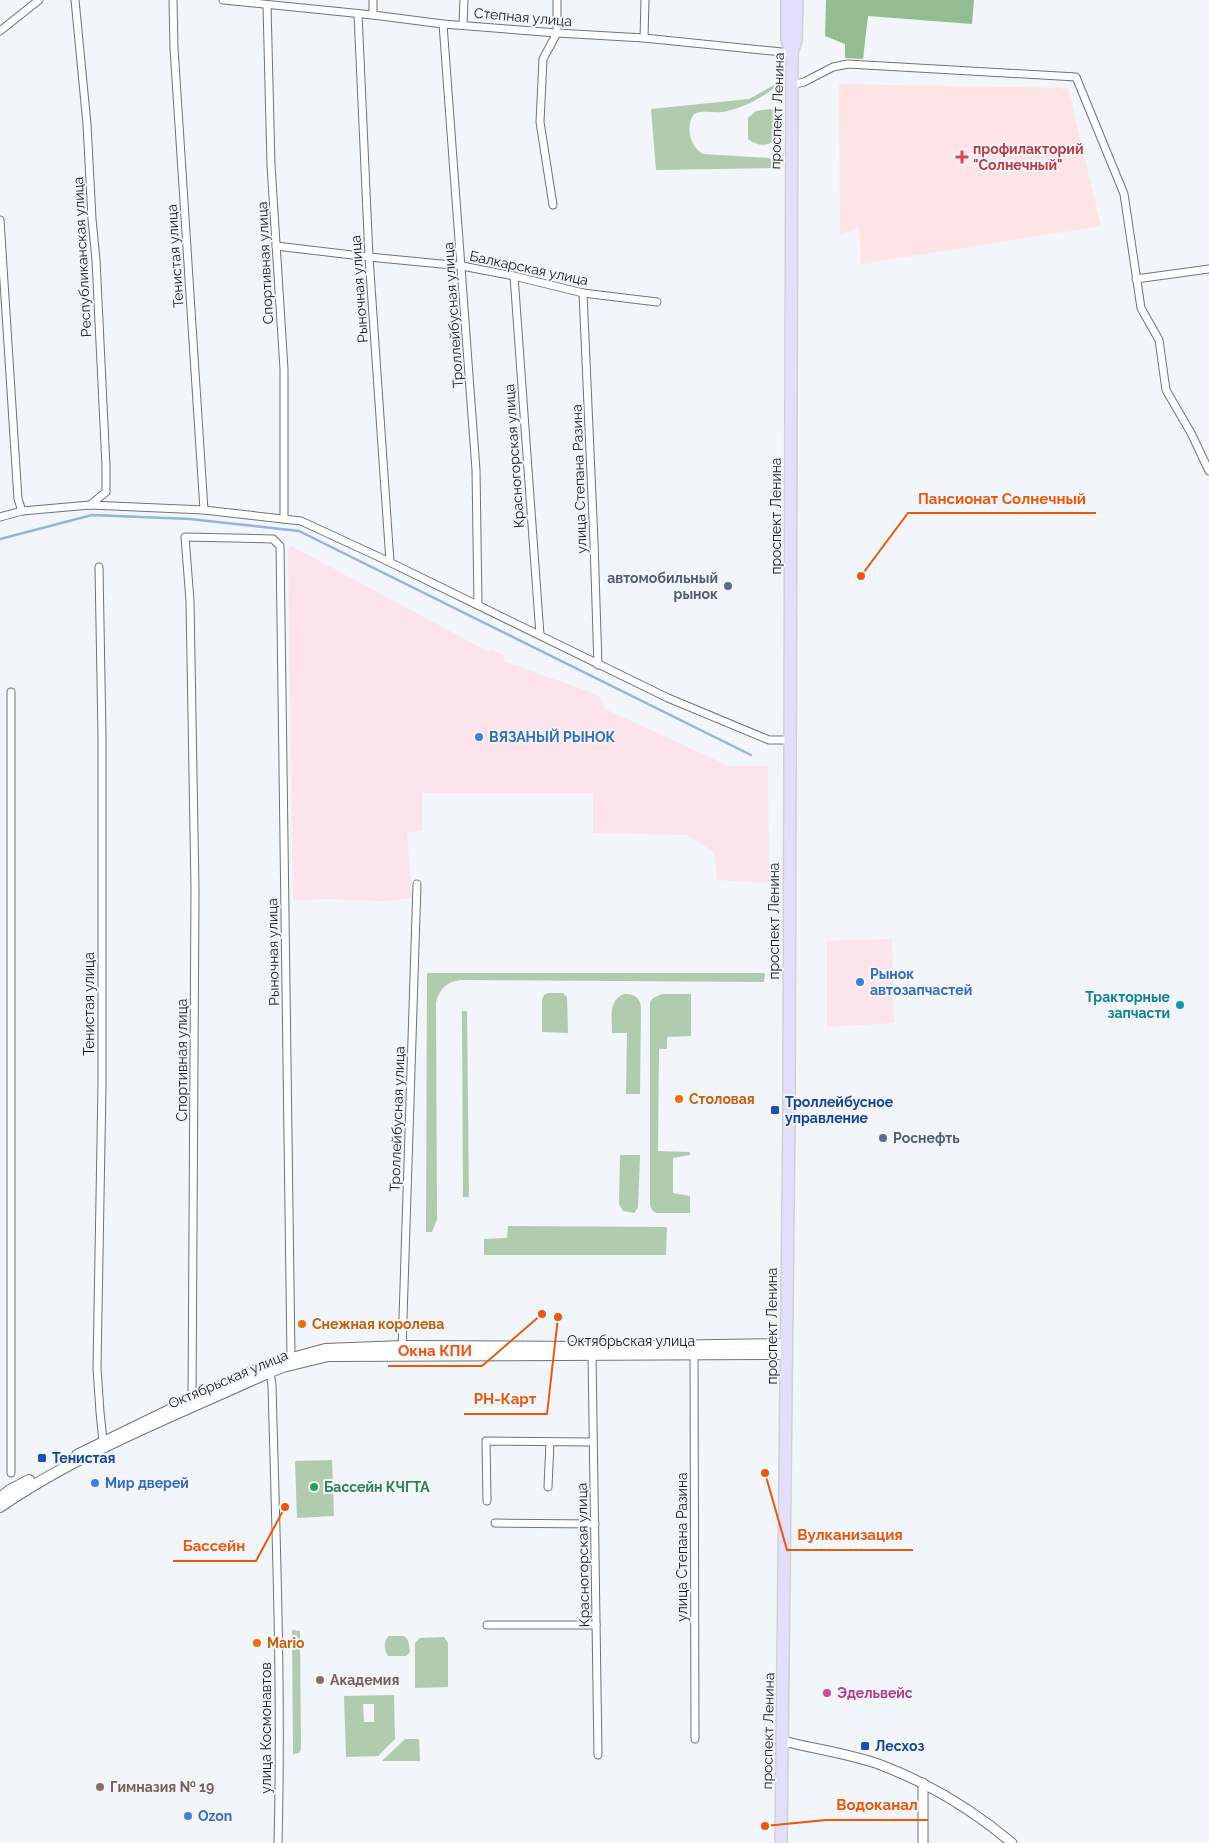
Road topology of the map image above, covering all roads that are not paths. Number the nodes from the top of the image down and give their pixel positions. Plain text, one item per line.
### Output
1 (39, 0) edge
2 (76, 0) edge
3 (172, 0) edge
4 (223, 0) edge
5 (373, 0) edge
6 (464, 0) edge
7 (557, 0) edge
8 (645, 0) edge
9 (787, 0) edge
10 (797, 0) edge
11 (284, 3) edge
12 (267, 4) junction
13 (358, 14) junction
14 (373, 15) junction
15 (443, 24) junction
16 (463, 25) junction
17 (0, 31) edge
18 (556, 33) junction
19 (644, 38) junction
20 (792, 53) junction
21 (792, 85) junction
22 (552, 205) dead end
23 (0, 220) edge
24 (0, 228) edge
25 (276, 246) junction
26 (369, 258) junction
27 (462, 266) junction
28 (1209, 269) edge
29 (514, 276) junction
30 (1136, 279) junction
31 (583, 293) junction
32 (656, 302) dead end
33 (1209, 471) edge
34 (90, 505) junction
35 (204, 510) junction
36 (22, 511) junction
37 (0, 517) edge
38 (284, 519) junction
39 (280, 546) joint
40 (390, 562) junction
41 (99, 568) dead end
42 (478, 604) junction
43 (540, 635) junction
44 (598, 665) junction
45 (11, 692) dead end
46 (790, 740) junction
47 (417, 884) dead end
48 (787, 1349) junction
49 (402, 1350) junction
50 (694, 1350) junction
51 (592, 1354) junction
52 (291, 1357) junction
53 (270, 1372) junction
54 (192, 1399) junction
55 (104, 1440) junction
56 (550, 1442) junction
57 (593, 1442) junction
58 (11, 1473) dead end
59 (548, 1488) dead end
60 (0, 1498) edge
61 (487, 1501) dead end
62 (0, 1507) edge
63 (495, 1523) dead end
64 (595, 1524) junction
65 (486, 1625) dead end
66 (596, 1625) junction
67 (695, 1739) dead end
68 (783, 1742) junction
69 (598, 1755) dead end
70 (923, 1783) junction
71 (278, 1843) edge
72 (781, 1843) edge
73 (923, 1843) edge
74 (1012, 1843) edge

1 - 17 street
2 - 34 street, Республиканская улица
3 - 35 street, Тенистая улица
4 - 12 street, Степная улица
5 - 14 street
6 - 16 street
7 - 18 street
8 - 19 street
9 - 20 main road
10 - 20 main road, проспект Ленина
11 - 12 street, Степная улица
11 - 13 street, Степная улица
12 - 25 street, Спортивная улица
13 - 14 street, Степная улица
13 - 26 street, Рыночная улица
14 - 15 street, Степная улица
15 - 16 street, Степная улица
15 - 27 street, Троллейбусная улица
16 - 18 street, Степная улица
18 - 19 street, Степная улица
18 - 22 street
19 - 20 street, Степная улица
20 - 21 main road, проспект Ленина
21 - 30 street
21 - 46 main road, проспект Ленина
23 - 24 street
24 - 36 street
25 - 26 street, Балкарская улица
25 - 38 street, Спортивная улица
26 - 27 street, Балкарская улица
26 - 40 street, Рыночная улица
27 - 29 street, Балкарская улица
27 - 42 street, Троллейбусная улица
28 - 30 street
29 - 31 street, Балкарская улица
29 - 43 street, Красногорская улица
30 - 33 street
31 - 32 street, Балкарская улица
31 - 44 street, улица Степана Разина
34 - 35 street
34 - 36 street
35 - 38 street
36 - 37 street
38 - 40 street
39 - 52 street, Рыночная улица
39 - 54 street, Спортивная улица
40 - 42 street
41 - 55 street, Тенистая улица
42 - 43 street
43 - 44 street
44 - 46 street
45 - 58 street
46 - 48 main road, проспект Ленина
47 - 49 street, Троллейбусная улица
48 - 50 main road, Октябрьская улица
48 - 50 main road, Октябрьская улица
48 - 68 main road, проспект Ленина
49 - 50 main road, Октябрьская улица
49 - 51 main road, Октябрьская улица
49 - 52 main road, Октябрьская улица
49 - 53 main road, Октябрьская улица
50 - 51 main road, Октябрьская улица
50 - 67 street, улица Степана Разина
51 - 57 street, Красногорская улица
52 - 54 main road, Октябрьская улица
53 - 62 main road, Октябрьская улица
53 - 71 street, улица Космонавтов
54 - 55 main road, Октябрьская улица
55 - 60 main road, Октябрьская улица
56 - 57 street
56 - 59 street
56 - 61 street
57 - 64 street, Красногорская улица
63 - 64 street
64 - 66 street, Красногорская улица
65 - 66 street
66 - 69 street, Красногорская улица
68 - 70 street
68 - 72 main road, проспект Ленина
70 - 73 street
70 - 74 street

